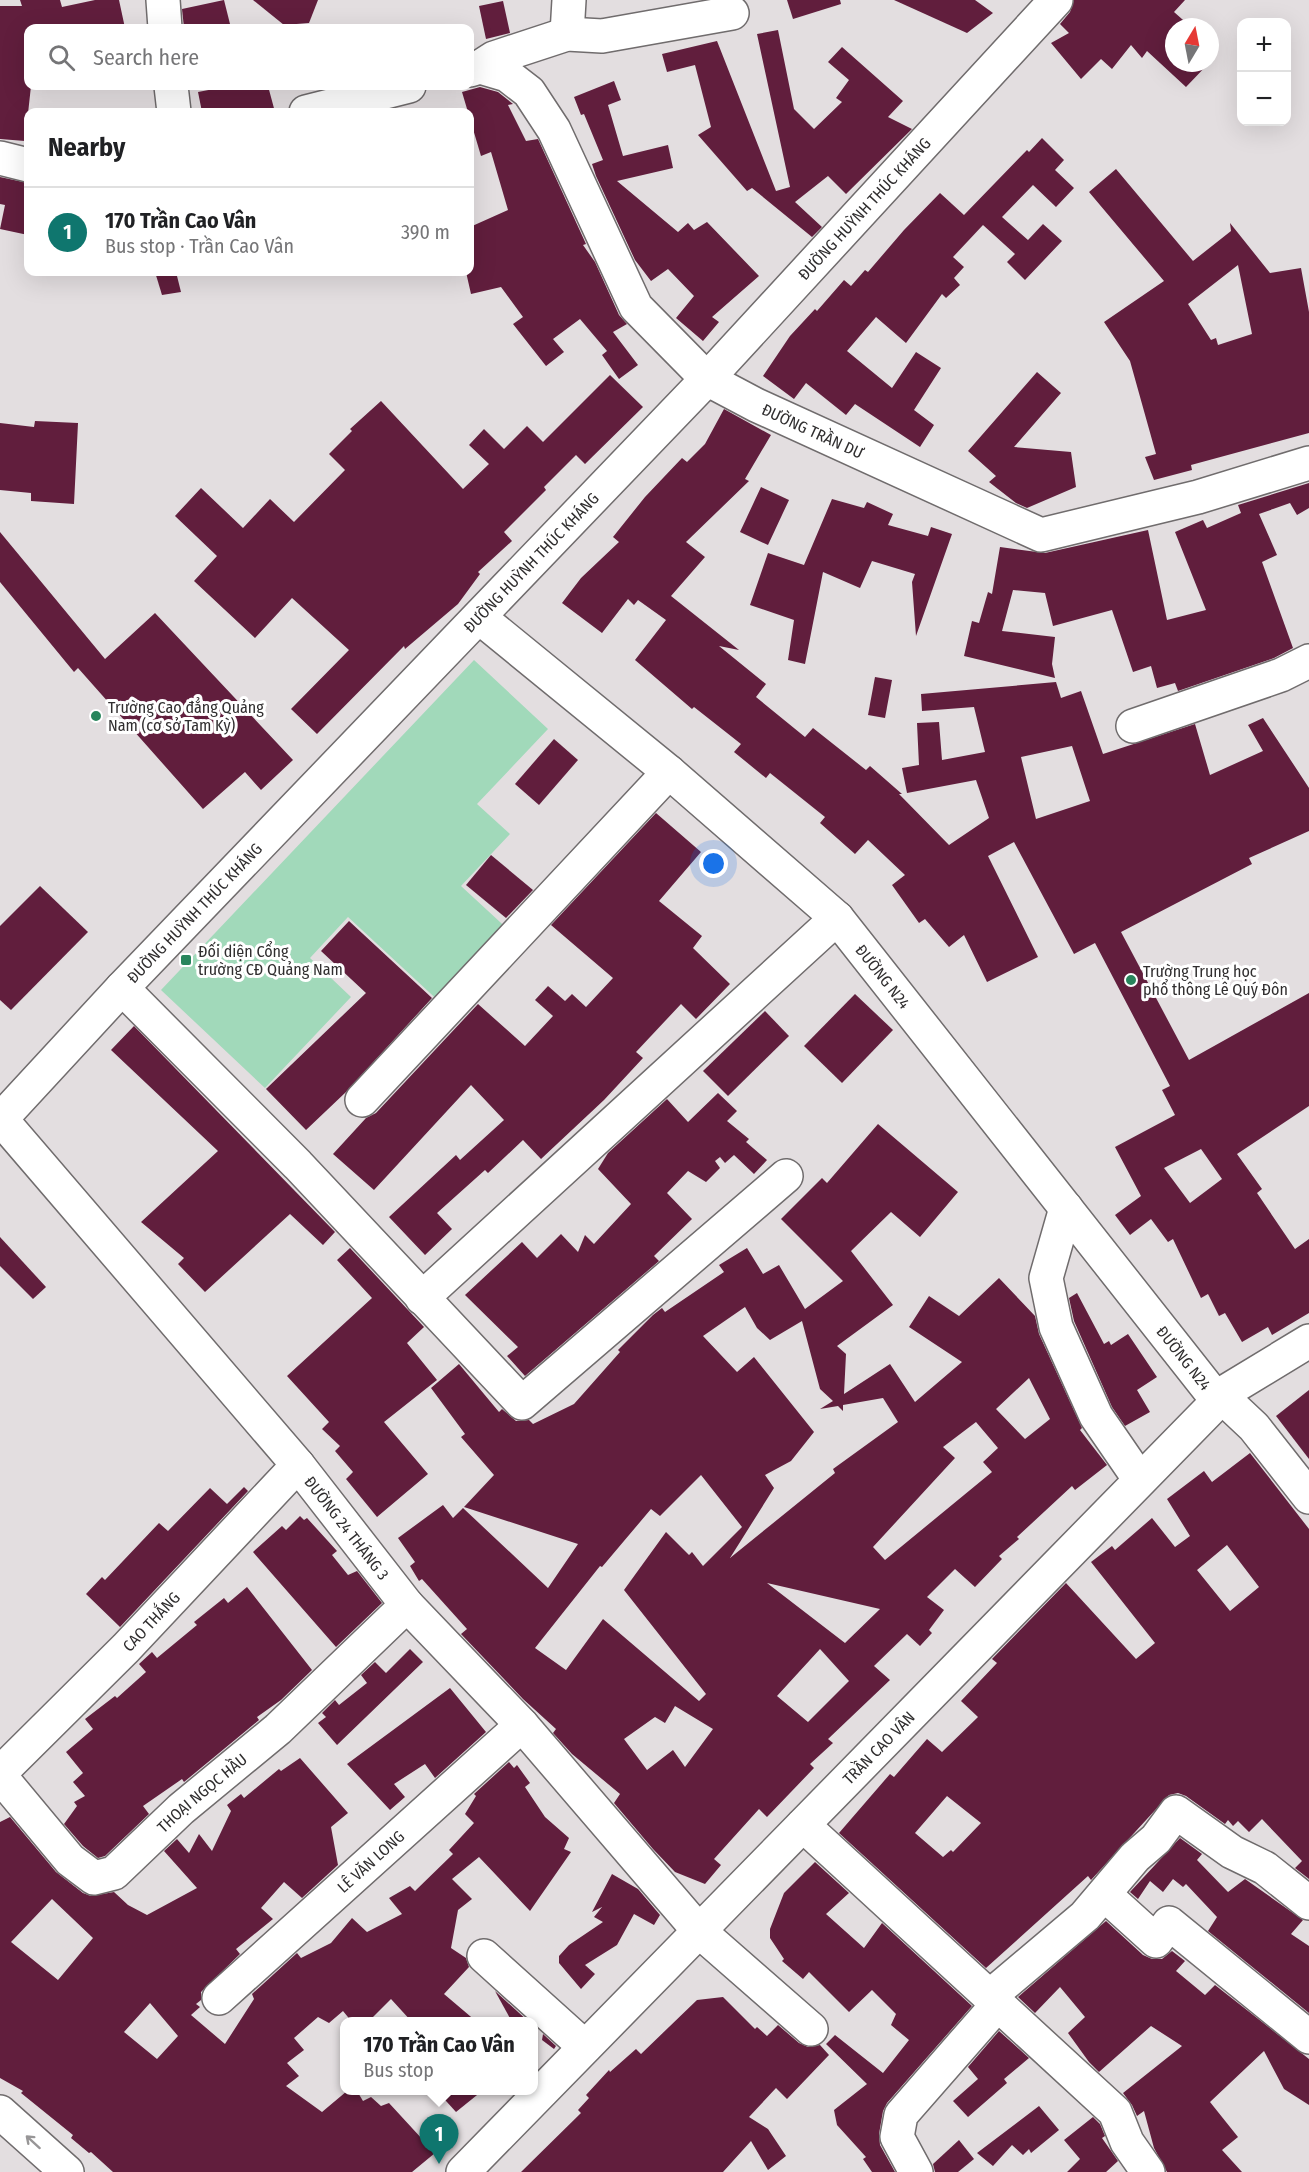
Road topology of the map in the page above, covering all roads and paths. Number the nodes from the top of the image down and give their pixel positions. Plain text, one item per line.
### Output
1 (163, 0) edge
2 (569, 0) edge
3 (1056, 0) edge
4 (732, 12) dead end
5 (165, 24) edge
6 (567, 34) junction
7 (475, 68) edge
8 (171, 90) edge
9 (393, 90) edge
10 (174, 108) edge
11 (322, 108) edge
12 (0, 158) edge
13 (24, 164) edge
14 (707, 379) junction
15 (1309, 463) edge
16 (479, 617) junction
17 (1309, 661) edge
18 (1133, 726) dead end
19 (669, 772) junction
20 (837, 918) junction
21 (122, 988) junction
22 (362, 1100) dead end
23 (0, 1119) edge
24 (786, 1176) dead end
25 (1066, 1208) junction
26 (422, 1298) junction
27 (1309, 1341) edge
28 (1219, 1398) junction
29 (298, 1465) junction
30 (1140, 1480) junction
31 (1309, 1497) edge
32 (407, 1605) junction
33 (522, 1725) junction
34 (0, 1774) edge
35 (803, 1825) junction
36 (1104, 1894) junction
37 (1309, 1904) edge
38 (699, 1932) junction
39 (484, 1956) dead end
40 (219, 1998) dead end
41 (994, 2001) junction
42 (811, 2029) dead end
43 (1309, 2037) edge
44 (585, 2047) junction
45 (0, 2112) edge
46 (67, 2172) edge
47 (463, 2172) edge
48 (916, 2172) edge
49 (1148, 2172) edge

1 - 5 street
2 - 6 street
3 - 14 street, ĐƯỜNG HUỲNH THÚC KHÁNG
4 - 6 street
6 - 7 street
7 - 14 street, ĐƯỜNG TRẦN DƯ
8 - 10 street
9 - 11 street
12 - 13 street
14 - 15 street, ĐƯỜNG TRẦN DƯ
14 - 16 street, ĐƯỜNG HUỲNH THÚC KHÁNG
16 - 19 street, ĐƯỜNG N24
16 - 21 street, ĐƯỜNG HUỲNH THÚC KHÁNG
17 - 18 street
19 - 20 street, ĐƯỜNG N24
19 - 22 street
20 - 25 street, ĐƯỜNG N24
20 - 26 street
21 - 23 street, ĐƯỜNG HUỲNH THÚC KHÁNG
21 - 26 street
23 - 29 street, ĐƯỜNG 24 THÁNG 3
24 - 26 street
25 - 28 street, ĐƯỜNG N24
25 - 30 street
27 - 28 street, TRẦN CAO VÂN
28 - 30 street, TRẦN CAO VÂN
28 - 31 street, ĐƯỜNG N24
29 - 32 street, ĐƯỜNG 24 THÁNG 3
29 - 34 street, CAO THẮNG
30 - 35 street, TRẦN CAO VÂN
32 - 33 street, ĐƯỜNG 24 THÁNG 3
32 - 34 street, THOẠI NGỌC HẦU
33 - 38 street, ĐƯỜNG 24 THÁNG 3
33 - 40 street, LÊ VĂN LONG
35 - 38 street, TRẦN CAO VÂN
35 - 41 street
36 - 37 street
36 - 41 street
36 - 43 street
38 - 42 street, ĐƯỜNG 24 THÁNG 3
38 - 44 street, TRẦN CAO VÂN
39 - 44 street
41 - 48 street
41 - 49 street
44 - 47 street, TRẦN CAO VÂN
46 -> 45 street

